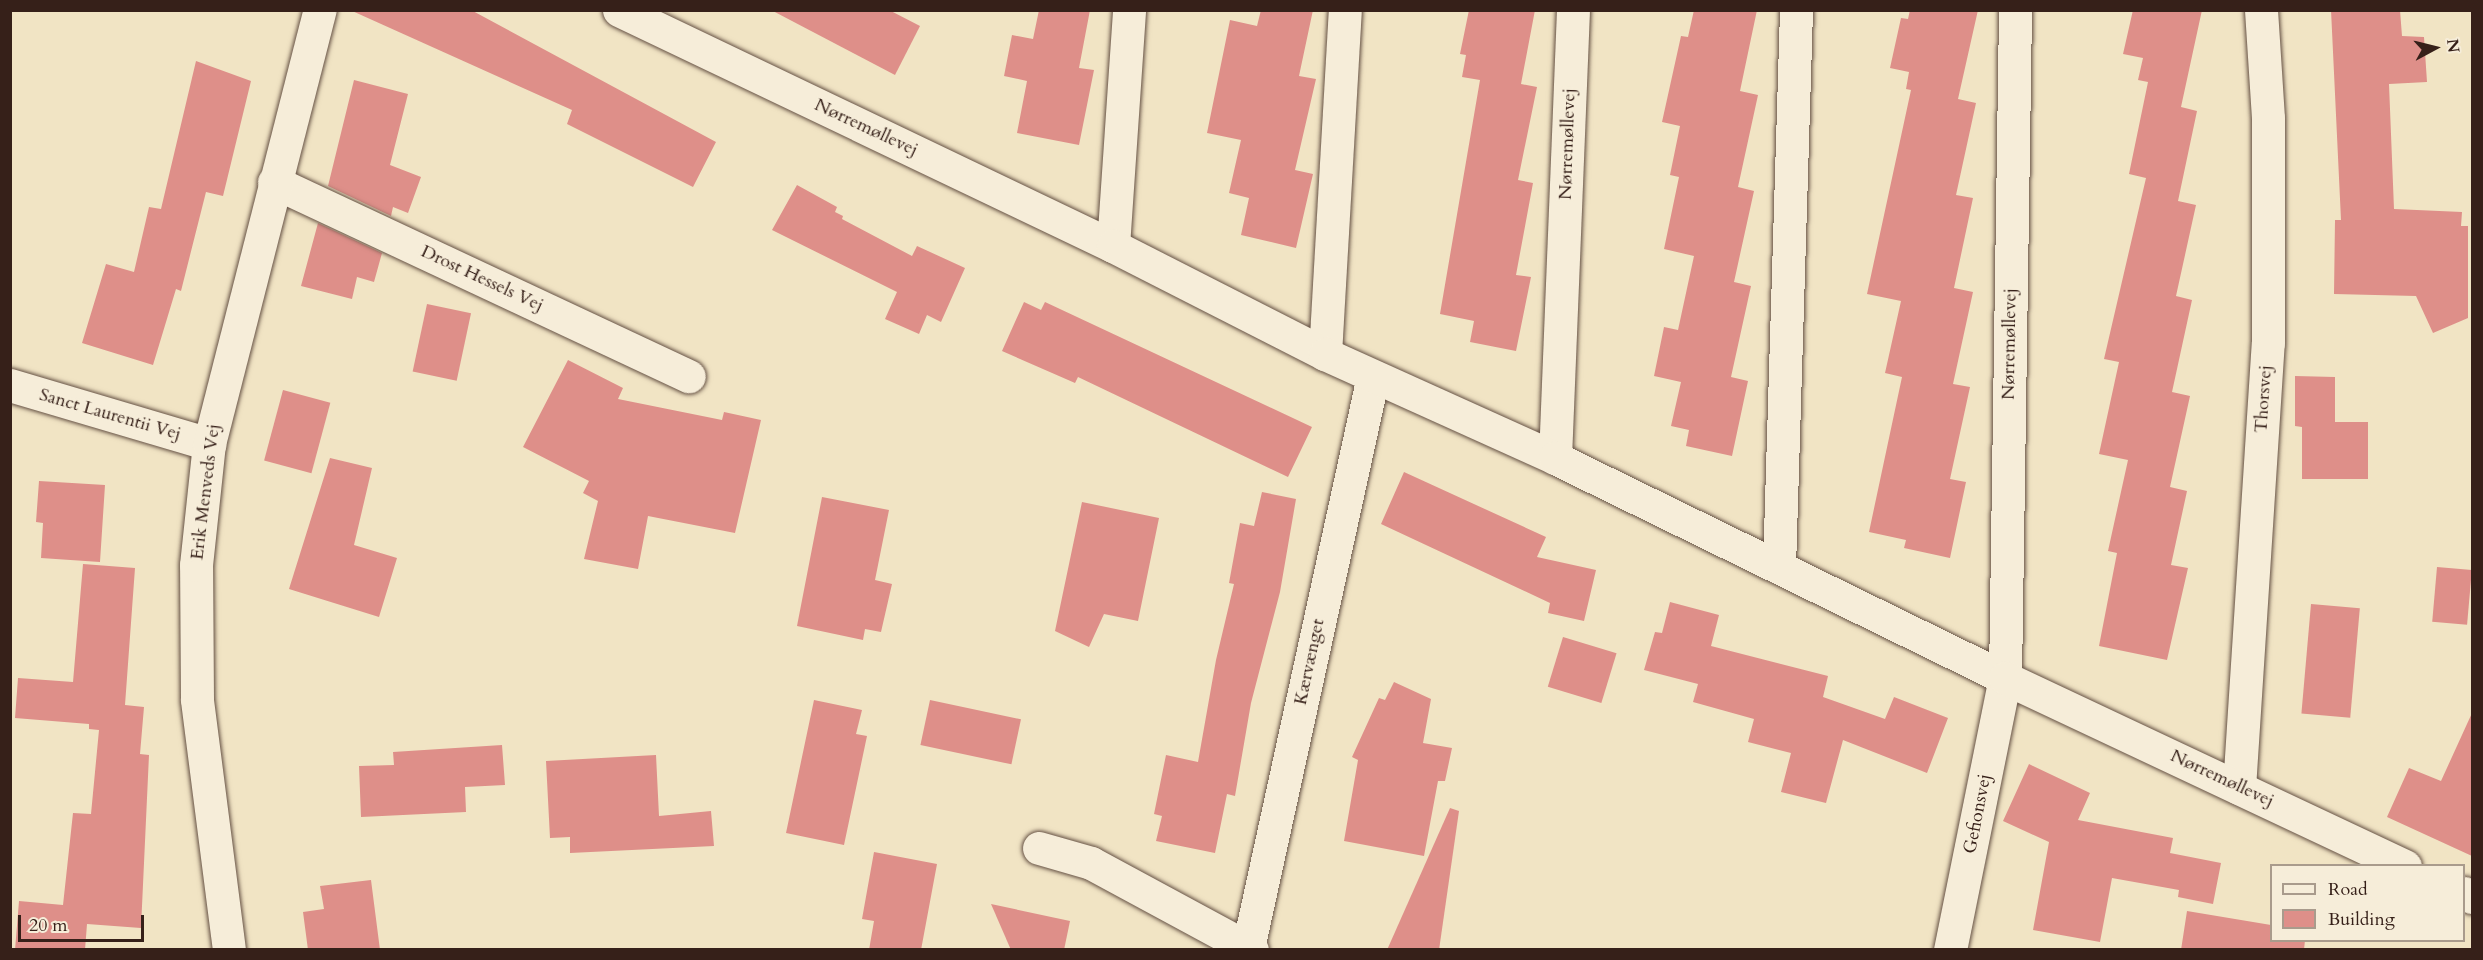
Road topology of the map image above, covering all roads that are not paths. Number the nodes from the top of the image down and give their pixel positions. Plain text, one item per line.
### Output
1 (320, 10) edge
2 (620, 10) edge
3 (1129, 10) edge
4 (1345, 10) edge
5 (1573, 10) edge
6 (1796, 10) edge
7 (2015, 10) edge
8 (2261, 10) edge
9 (274, 182) junction
10 (1113, 246) junction
11 (1325, 354) junction
12 (689, 376) dead end
13 (1373, 376) junction
14 (10, 385) edge
15 (209, 444) junction
16 (1555, 458) junction
17 (1779, 567) junction
18 (2005, 678) junction
19 (2239, 788) junction
20 (1039, 848) dead end
21 (2401, 864) edge
22 (1250, 949) edge
23 (228, 950) edge
24 (1950, 950) edge

1 - 9 street, Erik Menveds Vej
2 - 10 street, Nørremøllevej
3 - 10 street
4 - 11 street
5 - 16 street, Nørremøllevej
6 - 17 street
7 - 18 street, Nørremøllevej
8 - 19 street, Thorsvej
9 - 12 street, Drost Hessels Vej
9 - 15 street, Erik Menveds Vej
10 - 11 street, Nørremøllevej
11 - 13 street, Nørremøllevej
13 - 16 street, Nørremøllevej
13 - 22 street, Kærvænget
14 - 15 street, Sanct Laurentii Vej
15 - 23 street, Erik Menveds Vej
16 - 17 street, Nørremøllevej
17 - 18 street, Nørremøllevej
18 - 19 street, Nørremøllevej
18 - 24 street, Gefionsvej
19 - 21 street, Nørremøllevej
20 - 22 street, Kærvænget

